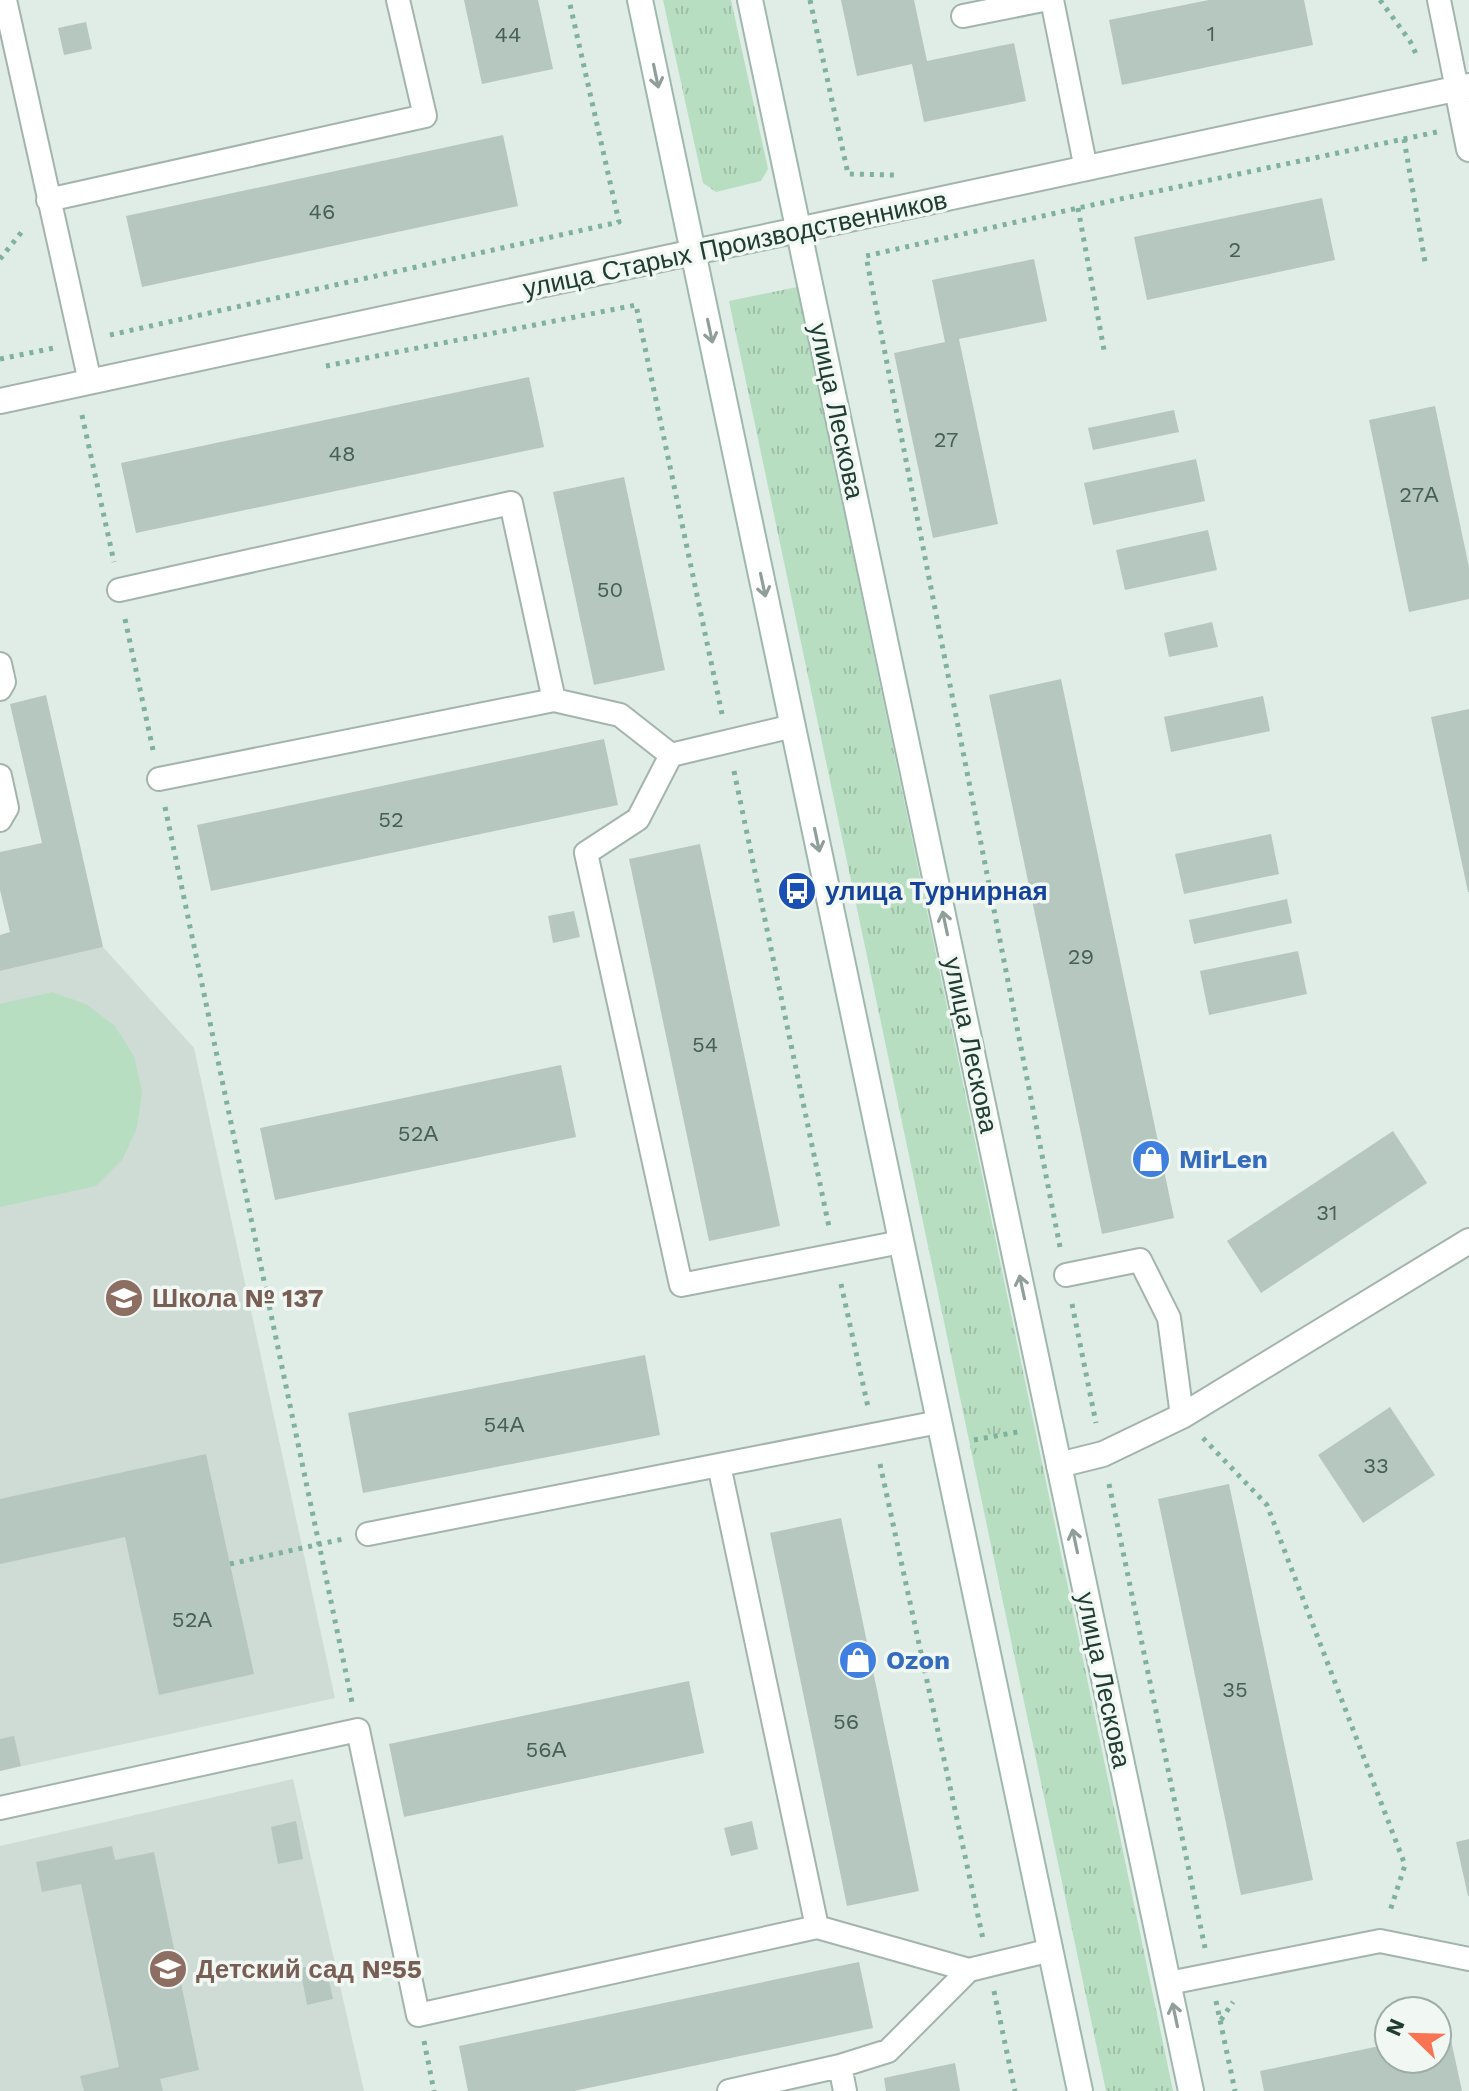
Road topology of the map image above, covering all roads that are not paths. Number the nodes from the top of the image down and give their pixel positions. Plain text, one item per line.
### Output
1 (5, 0) edge
2 (398, 0) edge
3 (640, 0) edge
4 (750, 0) edge
5 (1043, 0) edge
6 (1052, 0) edge
7 (1439, 0) edge
8 (963, 16) dead end
9 (1454, 90) edge
10 (1467, 137) edge
11 (1086, 169) junction
12 (48, 200) junction
13 (798, 230) junction
14 (694, 252) junction
15 (90, 382) junction
16 (0, 401) edge
17 (119, 590) road end
18 (0, 664) edge
19 (0, 689) edge
20 (554, 700) junction
21 (793, 726) junction
22 (671, 755) junction
23 (0, 776) edge
24 (159, 779) road end
25 (0, 820) edge
26 (1469, 1241) edge
27 (901, 1242) junction
28 (1066, 1275) road end
29 (1182, 1416) junction
30 (942, 1434) junction
31 (719, 1465) junction
32 (1059, 1465) junction
33 (368, 1534) road end
34 (0, 1808) edge
35 (817, 1927) junction
36 (1051, 1950) junction
37 (1469, 1959) edge
38 (978, 1967) junction
39 (1169, 1983) junction
40 (840, 2066) junction
41 (729, 2091) edge
42 (845, 2091) edge
43 (1080, 2091) edge
44 (1191, 2091) edge

1 - 12 lane
2 - 12 lane
3 -> 14 main road
4 - 13 main road, улица Лескова
5 - 8 lane
6 - 11 lane
7 - 9 lane
9 - 10 main road
9 - 11 main road, улица Старых Производственников
11 - 13 main road, улица Старых Производственников
12 - 15 lane
13 - 14 main road, улица Старых Производственников
32 -> 13 main road, улица Лескова
14 - 15 main road, улица Старых Производственников
14 -> 21 main road
15 - 16 main road, улица Старых Производственников
17 - 20 lane
18 - 19 lane
20 - 22 lane
20 - 24 lane
21 - 22 lane
21 -> 27 main road
22 - 27 lane
23 - 25 lane
26 - 29 main road
27 - 30 main road
28 - 29 lane
29 - 32 main road
30 - 31 lane
30 - 36 main road
31 - 33 lane
31 - 35 lane
39 -> 32 main road, улица Лескова
34 - 35 lane
35 - 38 lane
36 - 38 lane
36 - 43 main road
37 - 39 lane
38 - 40 lane
44 -> 39 main road, улица Лескова
40 - 41 lane
40 - 42 lane

